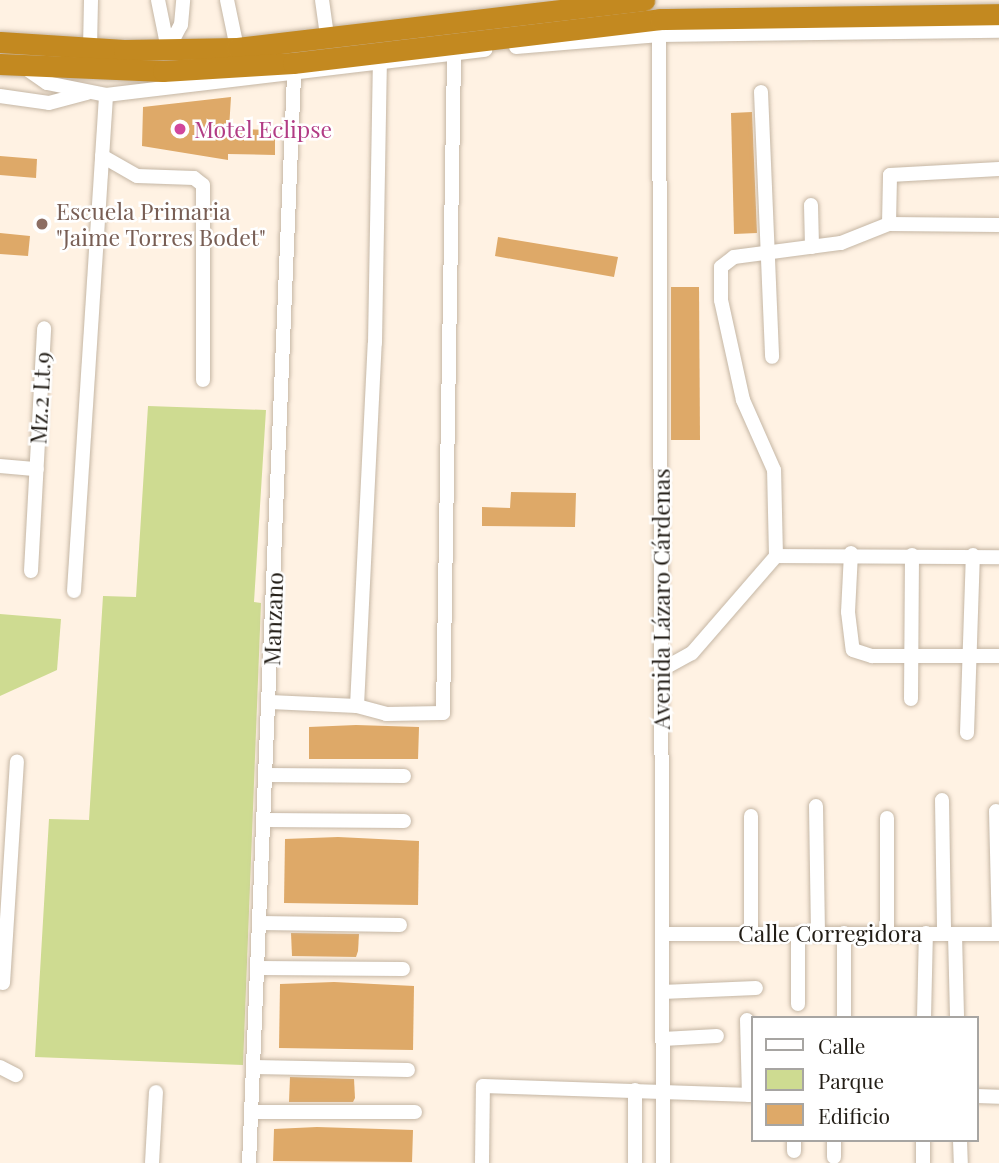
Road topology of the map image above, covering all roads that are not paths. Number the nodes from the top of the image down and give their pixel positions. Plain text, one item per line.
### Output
1 (91, 0) edge
2 (158, 0) edge
3 (183, 0) edge
4 (227, 0) edge
5 (322, 0) edge
6 (556, 0) edge
7 (640, 0) edge
8 (999, 14) edge
9 (480, 20) junction
10 (999, 31) edge
11 (659, 35) junction
12 (327, 37) junction
13 (0, 42) edge
14 (90, 48) junction
15 (237, 48) junction
16 (168, 49) junction
17 (454, 54) junction
18 (0, 64) edge
19 (380, 65) junction
20 (23, 66) junction
21 (294, 75) junction
22 (761, 92) dead end
23 (88, 93) junction
24 (106, 94) junction
25 (0, 96) edge
26 (102, 156) junction
27 (999, 169) edge
28 (811, 205) dead end
29 (889, 224) junction
30 (999, 225) edge
31 (812, 247) junction
32 (769, 252) junction
33 (44, 328) dead end
34 (772, 357) dead end
35 (203, 380) dead end
36 (0, 467) edge
37 (37, 469) junction
38 (851, 553) junction
39 (912, 555) junction
40 (973, 555) junction
41 (776, 556) junction
42 (999, 557) edge
43 (31, 571) dead end
44 (74, 591) dead end
45 (970, 655) junction
46 (910, 656) junction
47 (999, 656) edge
48 (661, 670) junction
49 (911, 699) dead end
50 (270, 702) junction
51 (357, 706) junction
52 (967, 733) dead end
53 (18, 761) dead end
54 (266, 775) junction
55 (404, 776) dead end
56 (942, 800) dead end
57 (816, 806) dead end
58 (996, 811) dead end
59 (751, 816) dead end
60 (887, 818) dead end
61 (264, 820) junction
62 (404, 821) dead end
63 (4, 904) edge
64 (260, 923) junction
65 (400, 925) dead end
66 (751, 933) junction
67 (798, 933) junction
68 (818, 933) junction
69 (844, 933) junction
70 (887, 933) junction
71 (926, 933) junction
72 (662, 934) junction
73 (950, 934) junction
74 (999, 934) edge
75 (258, 968) junction
76 (404, 969) dead end
77 (3, 983) dead end
78 (756, 988) dead end
79 (662, 992) junction
80 (798, 1004) dead end
81 (844, 1016) edge
82 (924, 1016) edge
83 (957, 1016) edge
84 (747, 1020) dead end
85 (717, 1036) dead end
86 (663, 1040) junction
87 (0, 1067) edge
88 (254, 1067) junction
89 (408, 1070) dead end
90 (16, 1075) dead end
91 (750, 1076) edge
92 (635, 1090) junction
93 (156, 1092) dead end
94 (663, 1092) junction
95 (750, 1095) edge
96 (978, 1096) edge
97 (999, 1097) edge
98 (252, 1112) junction
99 (415, 1112) dead end
100 (834, 1142) edge
101 (923, 1142) edge
102 (960, 1142) edge
103 (834, 1157) dead end
104 (152, 1163) edge
105 (249, 1163) edge
106 (482, 1163) edge
107 (635, 1163) edge
108 (663, 1163) edge
109 (923, 1163) edge
110 (961, 1163) edge

1 - 14 street
2 - 16 street
3 - 16 street
4 - 15 street
5 - 12 street
6 - 9 street
7 - 9 highway
8 - 20 highway
9 - 12 highway
10 - 11 street
11 - 17 street
11 - 48 street, Avenida Lázaro Cárdenas
12 - 15 highway
13 - 14 highway
14 - 16 highway
15 - 16 highway
17 - 19 street
17 - 51 street
18 - 20 highway
19 - 21 street
19 - 51 street
20 - 23 street
21 - 24 street
21 - 50 street, Manzano
22 - 32 street
23 - 24 street
23 - 25 street
24 - 26 street
26 - 35 street
26 - 44 street
27 - 29 street
28 - 31 street
29 - 30 street
29 - 31 street
31 - 32 street
32 - 34 street
32 - 41 street
33 - 37 street, Mz.2 Lt.9
36 - 37 street
37 - 43 street, Mz.2 Lt.9
38 - 39 street
38 - 41 street
38 - 46 street
39 - 40 street
39 - 46 street
40 - 42 street
40 - 45 street
41 - 48 street
45 - 46 street
45 - 47 street
45 - 52 street
46 - 49 street
48 - 72 street, Avenida Lázaro Cárdenas
50 - 51 street
50 - 54 street, Manzano
53 - 63 street
54 - 55 street
54 - 61 street, Manzano
56 - 73 street
57 - 68 street
58 - 74 street
59 - 66 street
60 - 70 street
61 - 62 street
61 - 64 street, Manzano
63 - 77 street
64 - 65 street
64 - 75 street, Manzano
66 - 67 street, Calle Corregidora
66 - 72 street, Calle Corregidora
67 - 68 street, Calle Corregidora
67 - 80 street
68 - 69 street, Calle Corregidora
69 - 70 street, Calle Corregidora
69 - 81 street
70 - 71 street, Calle Corregidora
71 - 73 street, Calle Corregidora
71 - 82 street
72 - 79 street, Avenida Lázaro Cárdenas
73 - 74 street, Calle Corregidora
73 - 83 street
75 - 76 street
75 - 88 street, Manzano
78 - 79 street
79 - 86 street, Avenida Lázaro Cárdenas
84 - 91 street
85 - 86 street
86 - 94 street, Avenida Lázaro Cárdenas
87 - 90 street
88 - 89 street
88 - 98 street, Manzano
92 - 94 street
92 - 106 street
92 - 107 street
93 - 104 street
94 - 95 street
94 - 108 street, Avenida Lázaro Cárdenas
96 - 97 street
98 - 99 street
98 - 105 street, Manzano
100 - 103 street
101 - 109 street
102 - 110 street

